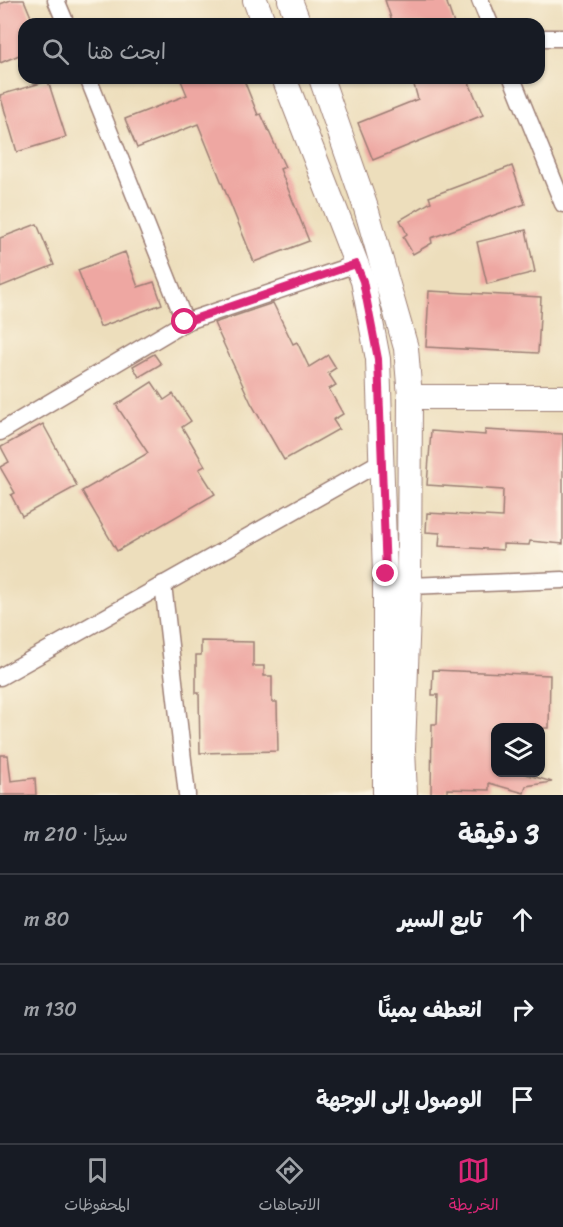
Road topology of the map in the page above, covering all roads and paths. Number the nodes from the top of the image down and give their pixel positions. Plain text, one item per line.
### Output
1 (56, 0) edge
2 (255, 0) edge
3 (290, 0) edge
4 (480, 0) edge
5 (64, 18) edge
6 (262, 18) edge
7 (297, 18) edge
8 (488, 18) edge
9 (545, 38) edge
10 (563, 38) edge
11 (90, 84) edge
12 (286, 84) edge
13 (323, 84) edge
14 (514, 84) edge
15 (563, 204) edge
16 (356, 264) junction
17 (185, 322) junction
18 (410, 397) junction
19 (563, 397) edge
20 (0, 432) edge
21 (382, 460) junction
22 (563, 580) edge
23 (163, 584) junction
24 (409, 586) junction
25 (0, 677) edge
26 (187, 795) edge
27 (385, 795) edge
28 (405, 795) edge

1 - 5 street
2 - 6 street
3 - 7 street
4 - 8 street
9 - 10 street
11 - 17 street
12 - 16 street
13 - 18 street
14 - 15 street
16 - 17 street
16 - 21 street
17 - 20 street
18 - 19 street
18 - 24 street
21 - 23 street
21 - 27 street
22 - 24 street
23 - 25 street
23 - 26 street
24 - 28 street

